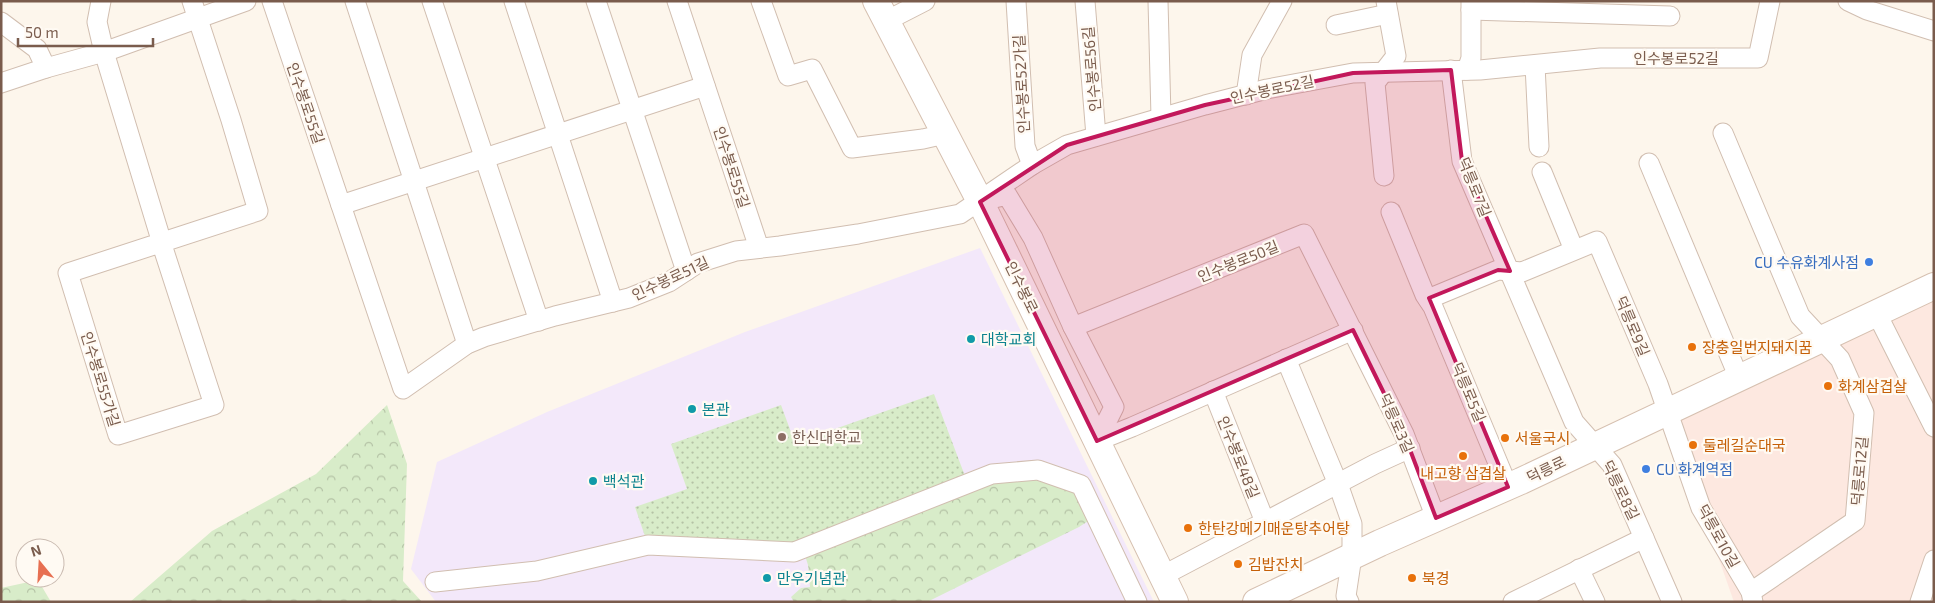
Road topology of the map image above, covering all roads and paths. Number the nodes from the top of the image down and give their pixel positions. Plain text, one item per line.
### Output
1 (101, 1) edge
2 (246, 1) edge
3 (272, 1) edge
4 (355, 1) edge
5 (432, 1) edge
6 (514, 1) edge
7 (596, 1) edge
8 (677, 1) edge
9 (761, 1) edge
10 (925, 1) edge
11 (1016, 1) edge
12 (1085, 1) edge
13 (1158, 1) edge
14 (1282, 1) edge
15 (1770, 1) edge
16 (1848, 1) edge
17 (1471, 6) edge
18 (1387, 8) edge
19 (195, 10) edge
20 (881, 11) edge
21 (1670, 16) dead end
22 (1, 22) edge
23 (1336, 25) dead end
24 (1934, 31) edge
25 (104, 52) junction
26 (1535, 65) junction
27 (46, 68) junction
28 (1459, 70) junction
29 (1385, 72) junction
30 (1, 83) edge
31 (705, 86) junction
32 (1246, 94) junction
33 (632, 110) junction
34 (1161, 117) junction
35 (1723, 133) dead end
36 (558, 134) junction
37 (945, 134) junction
38 (1096, 136) junction
39 (1539, 147) dead end
40 (485, 158) junction
41 (1649, 163) dead end
42 (1032, 166) junction
43 (1542, 172) dead end
44 (1384, 176) dead end
45 (413, 182) junction
46 (980, 202) junction
47 (341, 205) junction
48 (1391, 212) dead end
49 (162, 243) junction
50 (759, 248) junction
51 (1574, 250) junction
52 (686, 271) junction
53 (1510, 271) junction
54 (1934, 286) edge
55 (1428, 299) junction
56 (614, 302) junction
57 (1876, 312) junction
58 (539, 321) junction
59 (1073, 328) junction
60 (1353, 330) junction
61 (1820, 339) junction
62 (467, 344) junction
63 (1286, 359) junction
64 (1739, 378) junction
65 (403, 389) joint
66 (1213, 391) junction
67 (1929, 405) edge
68 (1667, 411) junction
69 (1934, 427) edge
70 (1097, 441) junction
71 (1595, 445) junction
72 (1410, 448) junction
73 (1338, 484) junction
74 (1508, 487) junction
75 (1436, 518) junction
76 (1265, 522) junction
77 (1644, 538) junction
78 (1352, 556) junction
79 (1934, 560) edge
80 (1579, 569) junction
81 (1164, 575) junction
82 (435, 582) dead end
83 (1752, 597) edge
84 (1520, 600) edge
85 (1137, 602) edge
86 (1175, 602) edge
87 (1256, 602) edge
88 (1349, 602) edge
89 (1595, 602) edge
90 (1672, 602) edge
91 (1920, 602) edge

1 - 25 street, 인수봉로55가길
2 - 19 street
3 - 47 street, 인수봉로55길
4 - 45 street
5 - 40 street
6 - 36 street
7 - 33 street
8 - 31 street, 인수봉로55길
9 - 37 street
10 - 20 street, 인수봉로
11 - 42 street, 인수봉로52가길
12 - 38 street, 인수봉로56길
13 - 34 street
14 - 32 street
15 - 26 street, 인수봉로52길
16 - 24 street
17 - 21 street
17 - 28 street, 덕릉로7길
18 - 23 street
18 - 29 street
19 - 25 street
19 - 49 street, 인수봉로55가길
20 - 37 main road, 인수봉로
22 - 27 street
25 - 27 street
25 - 49 street, 인수봉로55가길
26 - 28 street, 인수봉로52길
26 - 39 street
27 - 30 street
28 - 29 street, 인수봉로52길
28 - 53 street, 덕릉로7길
29 - 32 street, 인수봉로52길
29 - 44 street
31 - 33 street
31 - 50 street, 인수봉로55길
32 - 34 street, 인수봉로52길
33 - 36 street
33 - 52 street
34 - 38 street, 인수봉로52길
35 - 61 street
36 - 40 street
36 - 56 street
37 - 46 main road, 인수봉로
38 - 42 street, 인수봉로52길
40 - 45 street
40 - 58 street
41 - 64 street
42 - 46 street, 인수봉로52길
43 - 51 street
45 - 47 street
45 - 62 street
46 - 50 street, 인수봉로51길
46 - 59 street
46 - 70 main road, 인수봉로
47 - 65 street, 인수봉로55길
48 - 55 street, 덕릉로5길
49 - 49 street, 인수봉로55가길
50 - 52 street, 인수봉로51길
51 - 53 street
51 - 68 street, 덕릉로9길
52 - 56 street, 인수봉로51길
53 - 55 street
53 - 71 street, 덕릉로7길
54 - 57 main road, 덕릉로
55 - 74 street, 덕릉로5길
56 - 58 street, 인수봉로51길
57 - 61 main road, 덕릉로
57 - 67 street
58 - 62 street, 인수봉로51길
59 - 60 street, 인수봉로50길
59 - 70 street
60 - 63 street
60 - 72 street, 덕릉로3길
61 - 64 main road, 덕릉로
61 - 83 street, 덕릉로12길
62 - 65 street, 인수봉로51길
63 - 66 street
63 - 73 street
64 - 68 main road, 덕릉로
66 - 70 street
66 - 76 street, 인수봉로48길
67 - 69 street
68 - 71 main road, 덕릉로
68 - 83 street, 덕릉로10길
70 - 81 main road, 인수봉로
71 - 74 main road, 덕릉로
71 - 77 street, 덕릉로8길
72 - 73 street
72 - 75 street, 덕릉로3길
73 - 76 street
73 - 78 street
74 - 75 main road, 덕릉로
75 - 78 main road, 덕릉로
76 - 81 street
77 - 80 street, 덕릉로8길
77 - 90 street, 덕릉로8길
78 - 87 main road, 덕릉로
78 - 88 street
79 - 91 street
80 - 84 street, 덕릉로8길
80 - 89 street
81 - 86 main road, 인수봉로
82 - 85 street

